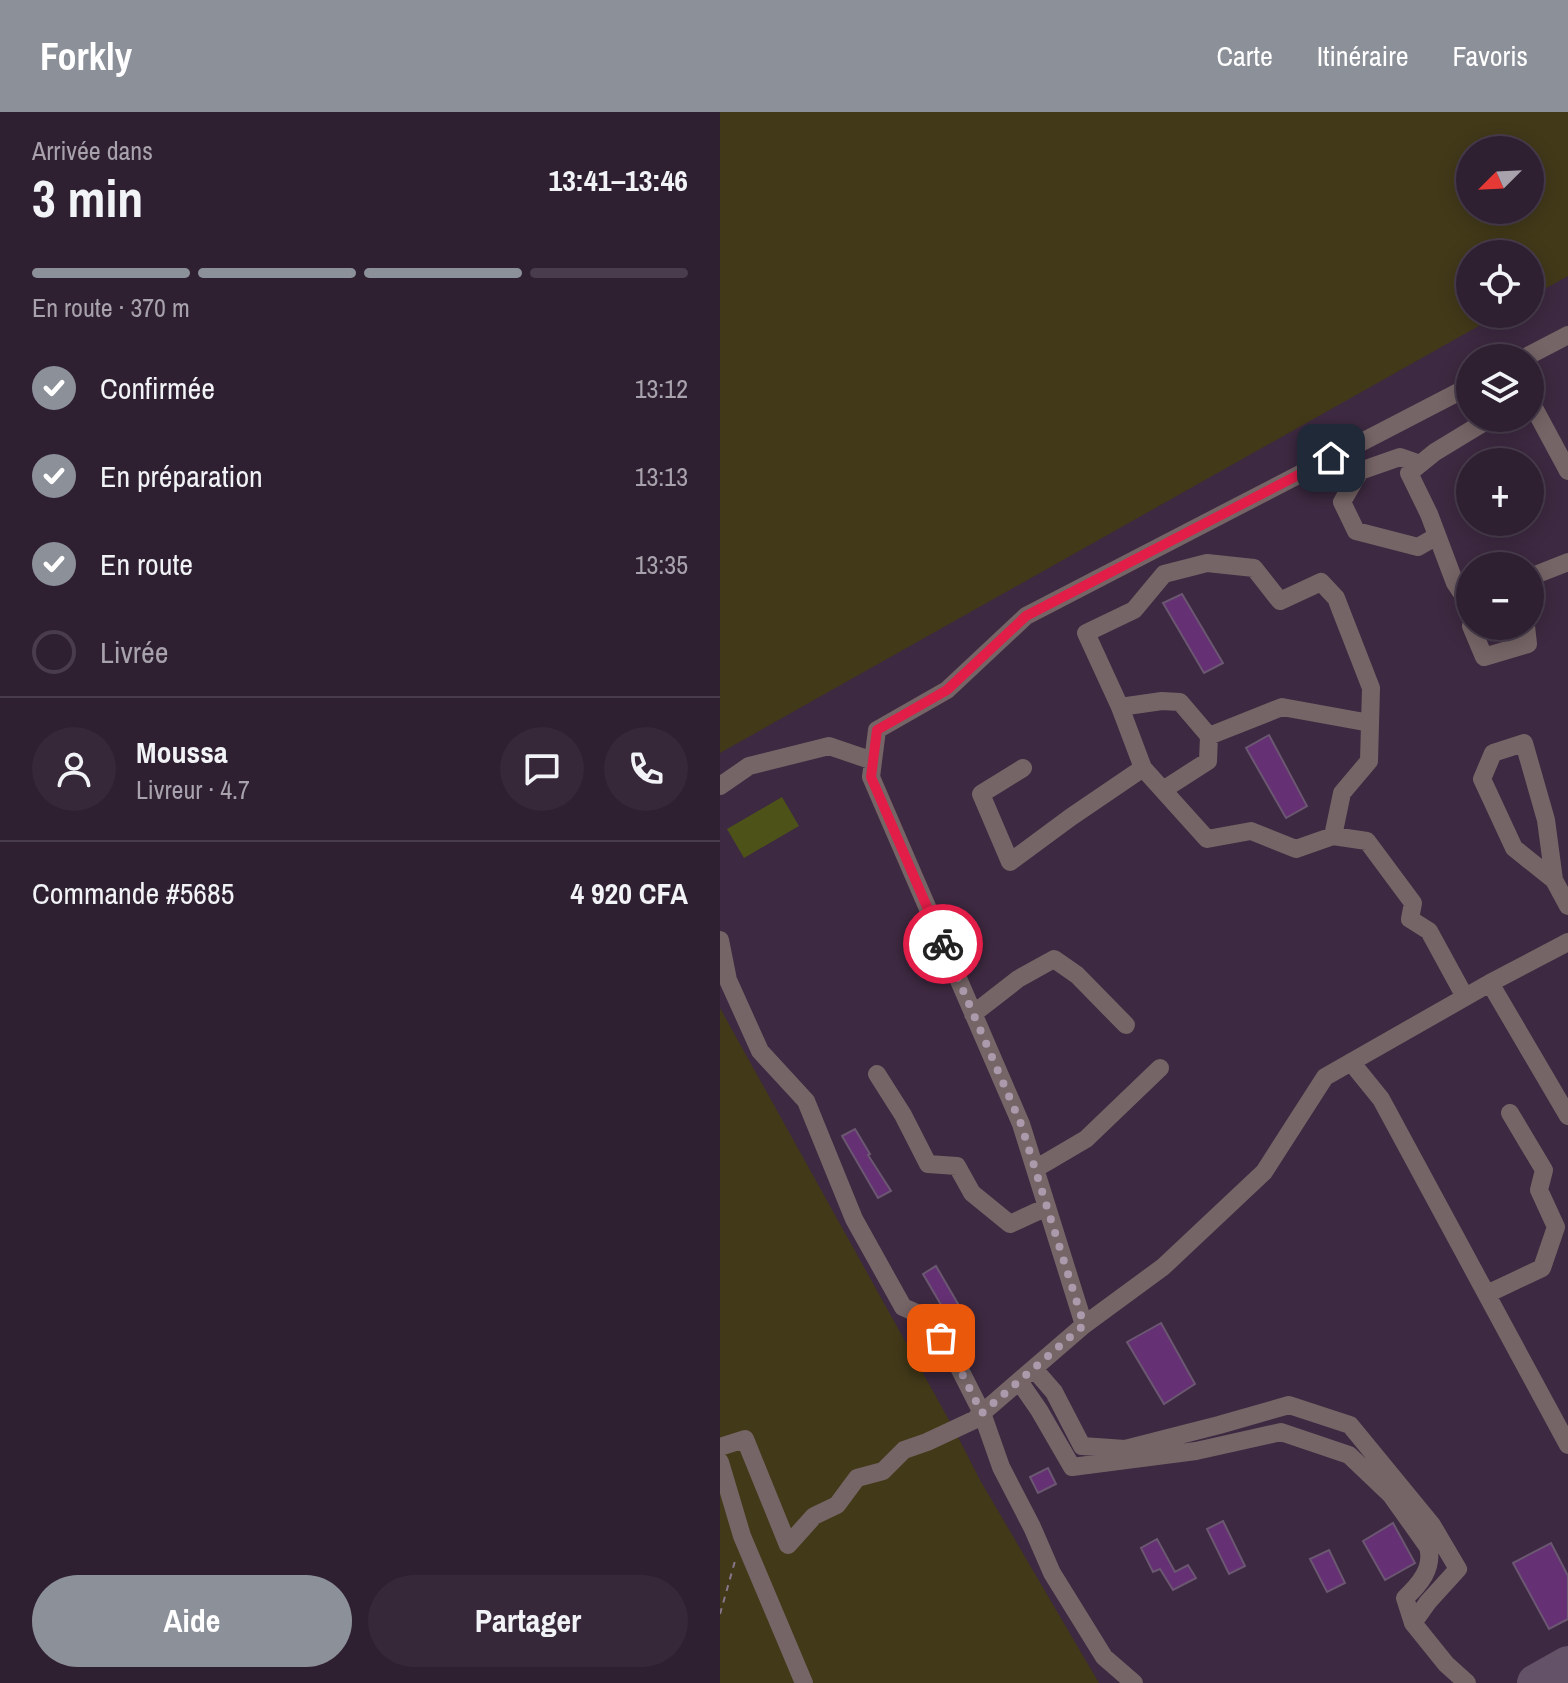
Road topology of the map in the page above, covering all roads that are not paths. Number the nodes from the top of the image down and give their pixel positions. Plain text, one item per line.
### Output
1 (1568, 335) edge
2 (1544, 348) edge
3 (1456, 393) edge
4 (1544, 426) edge
5 (1468, 432) edge
6 (1420, 464) junction
7 (1568, 471) edge
8 (1437, 536) junction
9 (1568, 562) edge
10 (1544, 571) edge
11 (1456, 584) edge
12 (1477, 640) edge
13 (1528, 640) edge
14 (1120, 707) junction
15 (1370, 723) junction
16 (1209, 736) junction
17 (873, 761) junction
18 (1023, 768) dead end
19 (1143, 768) junction
20 (720, 786) edge
21 (1163, 790) junction
22 (1333, 836) junction
23 (1554, 880) junction
24 (1568, 906) edge
25 (720, 940) edge
26 (1568, 942) edge
27 (1490, 983) junction
28 (1465, 997) junction
29 (973, 1014) junction
30 (1126, 1025) dead end
31 (1351, 1062) junction
32 (1160, 1068) dead end
33 (877, 1074) dead end
34 (1510, 1113) dead end
35 (1568, 1116) edge
36 (1035, 1169) junction
37 (1047, 1207) junction
38 (1487, 1294) junction
39 (1084, 1325) junction
40 (1034, 1369) junction
41 (1019, 1381) junction
42 (982, 1413) junction
43 (1568, 1445) edge
44 (720, 1447) edge
45 (720, 1462) edge
46 (1413, 1623) junction
47 (804, 1683) edge
48 (1134, 1683) edge
49 (1467, 1683) edge

1 - 2 street
3 - 17 street
4 - 7 street
5 - 6 street
6 - 8 street
6 - 8 street
8 - 11 street
9 - 10 street
12 - 13 street
14 - 15 street
14 - 16 street
14 - 19 street
15 - 16 street
15 - 22 street
16 - 21 street
17 - 20 street
17 - 29 street
18 - 19 street
19 - 21 street
21 - 22 street
22 - 28 street
23 - 23 street
23 - 24 street
25 - 42 street
26 - 27 street
27 - 28 street
27 - 35 street
28 - 31 street
29 - 30 street
29 - 36 street
31 - 38 street
31 - 39 street
32 - 36 street
33 - 37 street
34 - 38 street
36 - 37 street
37 - 39 street
38 - 43 street
39 - 40 street
40 - 41 street
40 - 46 street
41 - 42 street
41 - 46 street
42 - 44 street
42 - 48 street
45 - 47 street
46 - 49 street

